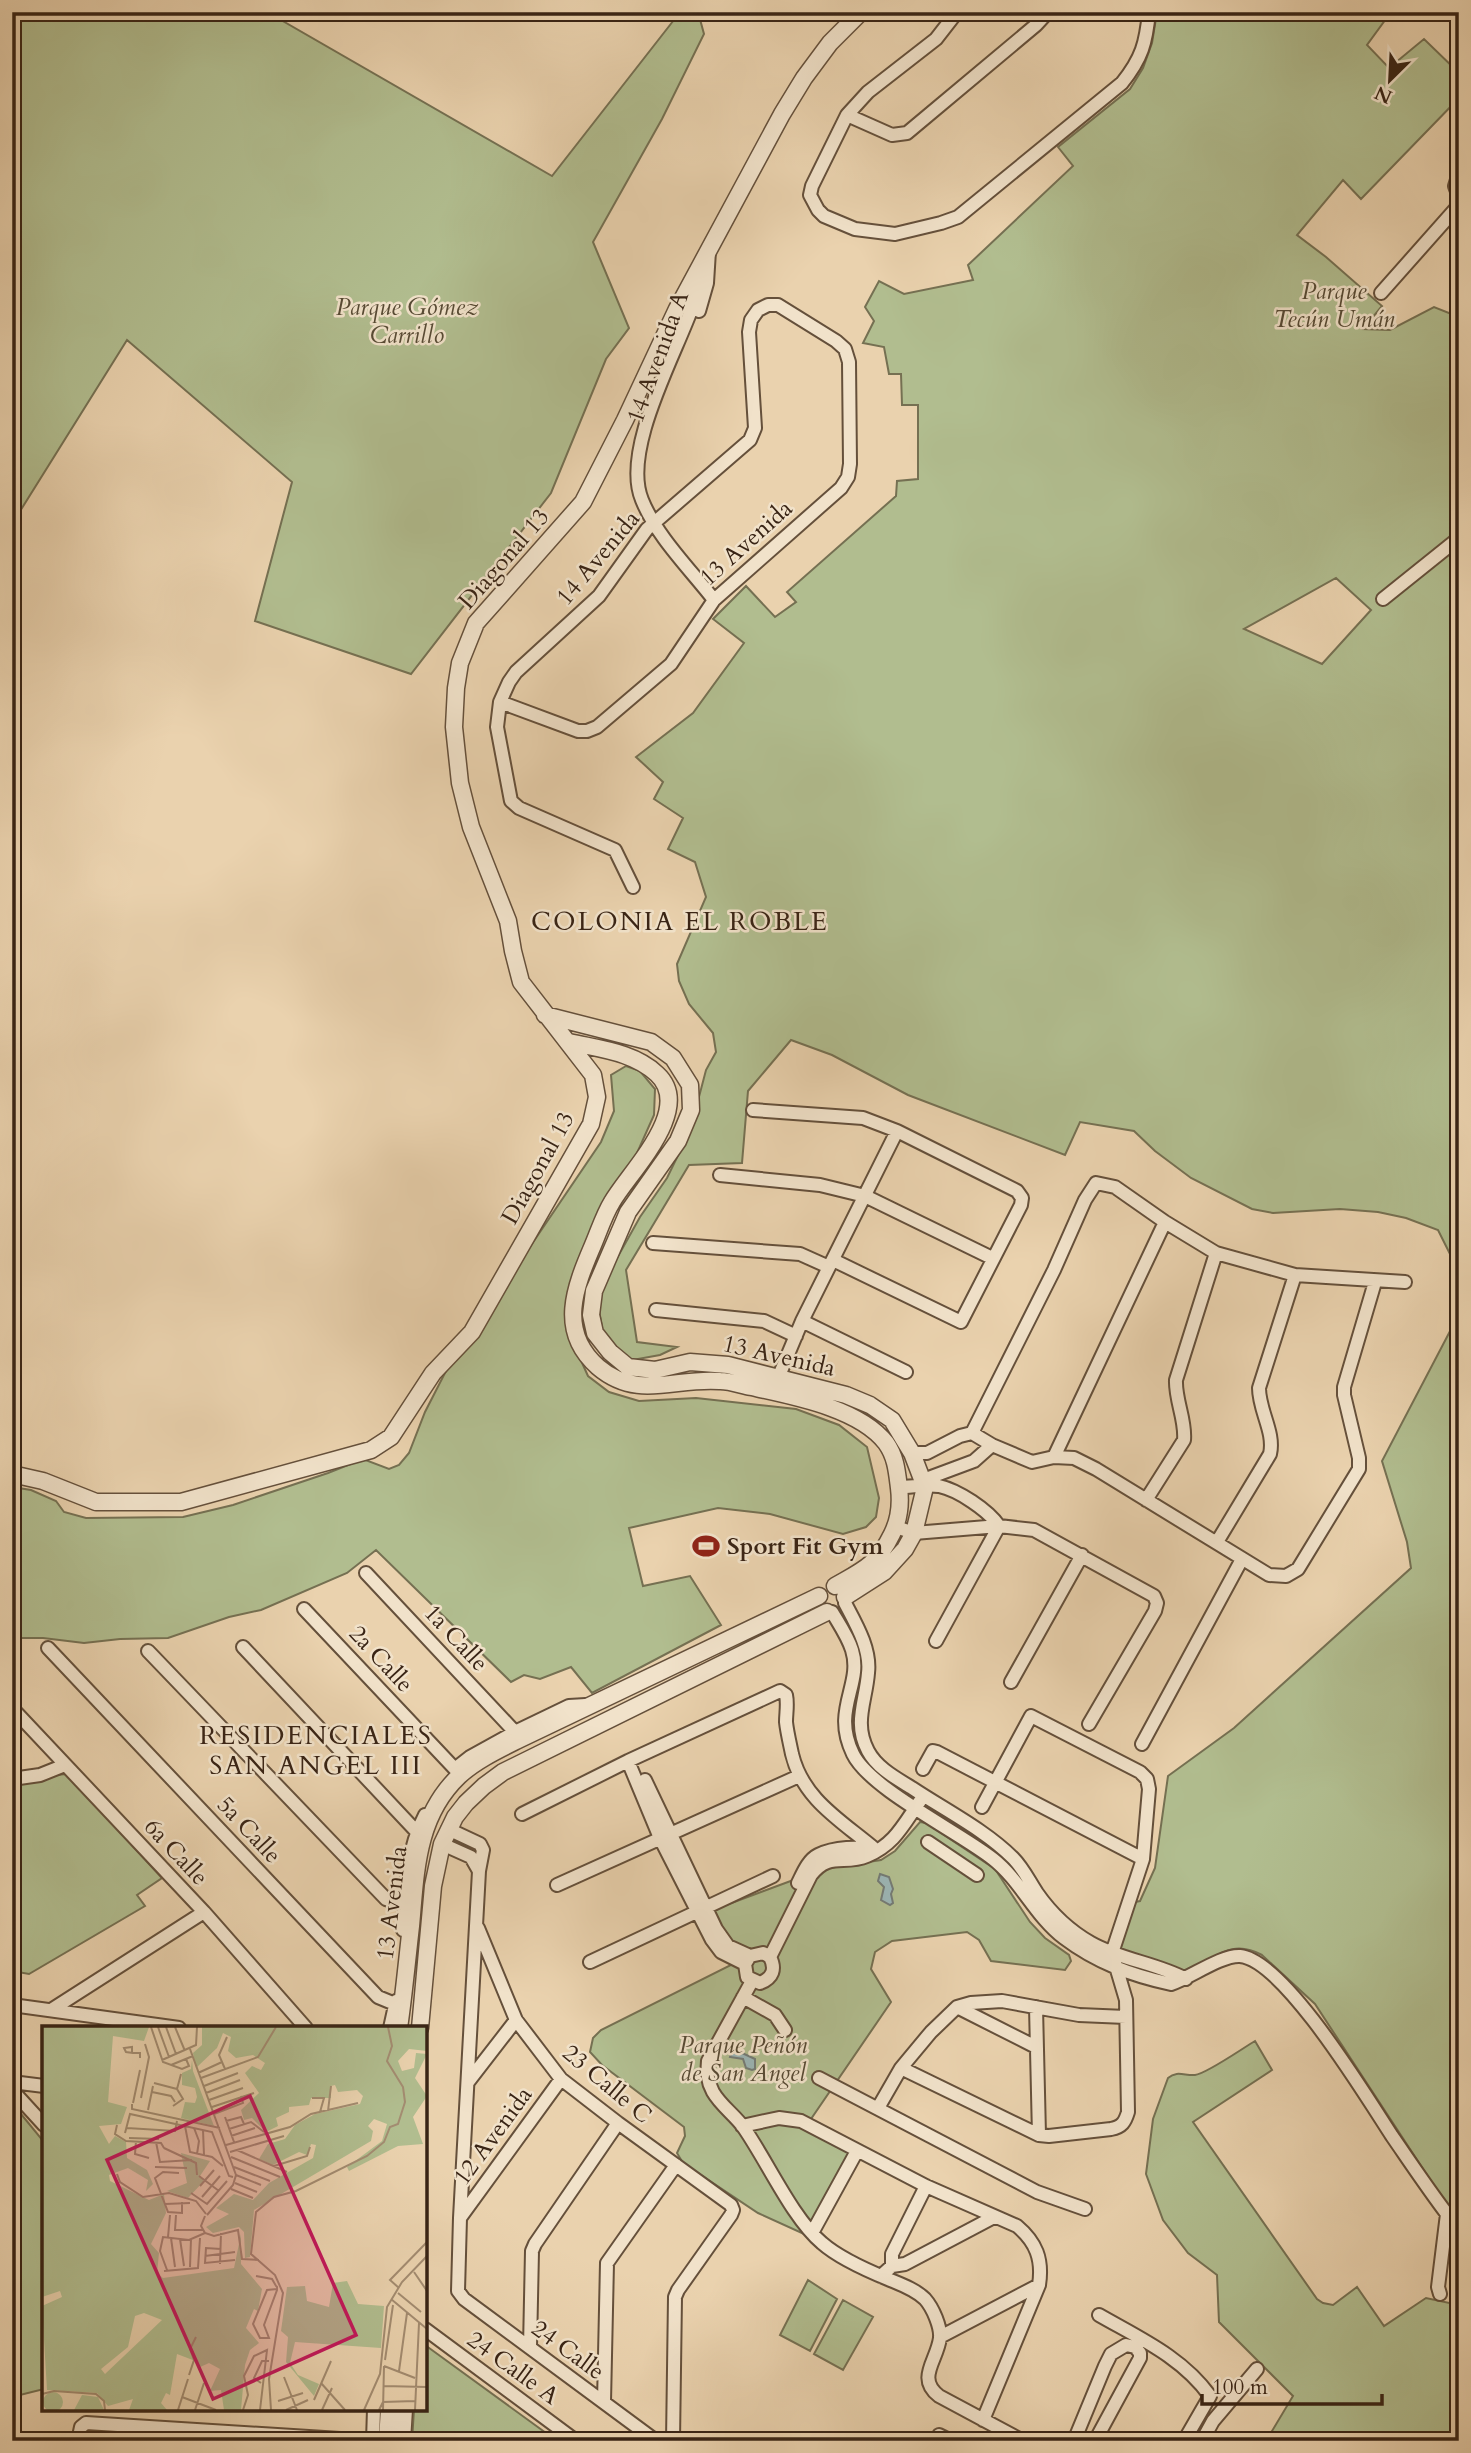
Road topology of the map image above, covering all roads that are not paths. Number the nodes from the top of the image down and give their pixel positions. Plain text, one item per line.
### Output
1 (860, 12) edge
2 (957, 12) edge
3 (1048, 12) edge
4 (1149, 12) edge
5 (847, 116) junction
6 (1459, 173) edge
7 (1459, 197) edge
8 (1459, 205) edge
9 (705, 257) junction
10 (1381, 293) dead end
11 (754, 315) joint
12 (654, 523) junction
13 (1459, 538) edge
14 (1383, 599) dead end
15 (714, 600) junction
16 (500, 702) junction
17 (633, 887) dead end
18 (545, 1015) junction
19 (569, 1042) junction
20 (753, 1110) dead end
21 (897, 1132) junction
22 (720, 1175) dead end
23 (865, 1196) junction
24 (1165, 1222) junction
25 (653, 1243) dead end
26 (1216, 1253) junction
27 (992, 1258) junction
28 (831, 1264) junction
29 (1295, 1275) junction
30 (1375, 1282) junction
31 (1405, 1282) dead end
32 (656, 1310) dead end
33 (802, 1321) junction
34 (796, 1336) junction
35 (906, 1372) dead end
36 (775, 1384) junction
37 (807, 1393) junction
38 (972, 1433) junction
39 (992, 1445) junction
40 (912, 1453) junction
41 (1054, 1457) junction
42 (12, 1474) edge
43 (924, 1483) junction
44 (899, 1487) junction
45 (1146, 1500) junction
46 (999, 1526) junction
47 (896, 1527) junction
48 (914, 1533) junction
49 (1217, 1542) junction
50 (1082, 1555) junction
51 (1242, 1559) junction
52 (366, 1573) dead end
53 (837, 1602) junction
54 (304, 1609) dead end
55 (936, 1641) dead end
56 (243, 1647) dead end
57 (48, 1648) dead end
58 (148, 1651) dead end
59 (1011, 1682) dead end
60 (590, 1705) junction
61 (12, 1708) edge
62 (1089, 1724) dead end
63 (516, 1732) junction
64 (1142, 1744) dead end
65 (631, 1759) junction
66 (65, 1765) junction
67 (456, 1769) junction
68 (923, 1769) dead end
69 (799, 1776) junction
70 (12, 1779) edge
71 (995, 1781) junction
72 (924, 1796) junction
73 (982, 1807) dead end
74 (915, 1808) junction
75 (522, 1814) dead end
76 (416, 1832) junction
77 (445, 1836) junction
78 (665, 1836) junction
79 (981, 1841) junction
80 (928, 1842) dead end
81 (876, 1850) junction
82 (1143, 1859) junction
83 (961, 1866) junction
84 (977, 1875) dead end
85 (773, 1876) dead end
86 (557, 1885) dead end
87 (405, 1905) junction
88 (701, 1908) junction
89 (204, 1912) junction
90 (477, 1925) junction
91 (1112, 1953) junction
92 (766, 1955) junction
93 (747, 1960) junction
94 (590, 1962) dead end
95 (1115, 1969) junction
96 (1185, 1979) junction
97 (752, 1981) junction
98 (743, 1997) junction
99 (399, 2003) junction
100 (12, 2005) edge
101 (422, 2007) junction
102 (957, 2007) junction
103 (1036, 2007) junction
104 (51, 2010) junction
105 (1126, 2017) junction
106 (516, 2020) junction
107 (164, 2026) edge
108 (304, 2026) edge
109 (391, 2026) edge
110 (399, 2026) edge
111 (420, 2026) edge
112 (785, 2030) dead end
113 (1036, 2047) junction
114 (901, 2068) junction
115 (819, 2078) dead end
116 (561, 2079) junction
117 (12, 2082) edge
118 (468, 2082) junction
119 (42, 2086) edge
120 (12, 2090) edge
121 (878, 2108) junction
122 (42, 2122) edge
123 (618, 2123) junction
124 (743, 2126) junction
125 (1038, 2135) junction
126 (857, 2151) junction
127 (676, 2165) junction
128 (926, 2186) junction
129 (1085, 2209) dead end
130 (994, 2217) junction
131 (460, 2218) junction
132 (812, 2233) junction
133 (892, 2266) junction
134 (881, 2276) junction
135 (1039, 2285) junction
136 (1440, 2294) dead end
137 (1099, 2315) dead end
138 (427, 2330) edge
139 (940, 2337) junction
140 (530, 2347) junction
141 (1257, 2369) dead end
142 (604, 2402) junction
143 (374, 2411) edge
144 (389, 2411) edge
145 (404, 2411) edge
146 (983, 2420) junction
147 (78, 2441) edge
148 (372, 2441) edge
149 (387, 2441) edge
150 (402, 2441) edge
151 (576, 2441) edge
152 (656, 2441) edge
153 (673, 2441) edge
154 (1023, 2441) edge
155 (1074, 2441) edge
156 (1094, 2441) edge
157 (1184, 2441) edge
158 (1202, 2441) edge

1 - 9 street, Diagonal 13
2 - 5 street
3 - 5 street
4 - 5 street
6 - 7 street
8 - 10 street
9 - 12 street, 14 Avenida A
9 - 18 street, Diagonal 13
11 - 12 street, 14 Avenida
11 - 15 street, 13 Avenida
12 - 15 street
12 - 16 street, 14 Avenida
13 - 14 street
15 - 16 street, 13 Avenida
16 - 17 street, 14 Avenida
18 - 19 street, Diagonal 13
18 - 36 street, 13 Avenida
19 - 36 street, 13 Avenida
19 - 42 street, Diagonal 13
20 - 21 street
21 - 23 street
21 - 27 street
22 - 23 street
23 - 27 street
23 - 28 street
24 - 26 street
24 - 38 street
24 - 41 street
25 - 28 street
26 - 29 street
26 - 45 street
27 - 28 street
28 - 33 street
29 - 30 street
29 - 49 street
30 - 31 street
30 - 51 street
32 - 34 street
33 - 34 street
33 - 35 street
34 - 36 street
36 - 37 street, 13 Avenida
37 - 40 street, 13 Avenida
37 - 44 street, 13 Avenida
38 - 39 street
38 - 40 street
39 - 41 street
39 - 43 street
40 - 43 street, 13 Avenida
41 - 45 street
43 - 44 street
43 - 46 street
43 - 48 street, 13 Avenida
44 - 47 street, 13 Avenida
45 - 49 street
46 - 48 street
46 - 50 street
46 - 55 street
47 - 48 street
47 - 53 street, 13 Avenida
48 - 53 street, 13 Avenida
49 - 51 street
50 - 59 street
50 - 62 street
51 - 64 street
52 - 63 street, 1a Calle
53 - 60 street, 13 Avenida
53 - 72 street
53 - 74 street
53 - 77 street, 13 Avenida
54 - 67 street, 2a Calle
56 - 76 street
57 - 99 street, 5a Calle
58 - 87 street
60 - 63 street
60 - 99 street, 13 Avenida
61 - 66 street, 6a Calle
63 - 67 street
65 - 69 street
65 - 75 street
65 - 78 street
66 - 70 street
66 - 89 street, 6a Calle
67 - 76 street
68 - 71 street
69 - 78 street
69 - 81 street
71 - 73 street
71 - 82 street
71 - 82 street
72 - 74 street
72 - 79 street
74 - 79 street
74 - 81 street
76 - 87 street
77 - 90 street
77 - 101 street, 13 Avenida
78 - 86 street
78 - 88 street
79 - 83 street
79 - 91 street
79 - 95 street
80 - 83 street
81 - 92 street
82 - 91 street
83 - 84 street
85 - 88 street
87 - 99 street
88 - 93 street
88 - 94 street
89 - 104 street
89 - 108 street, 6a Calle
90 - 106 street, 23 Calle C
90 - 118 street
91 - 95 street
91 - 96 street
92 - 93 street
92 - 97 street
93 - 97 street
95 - 96 street
95 - 105 street
96 - 136 street
97 - 98 street
98 - 112 street
98 - 124 street
99 - 101 street
99 - 109 street
99 - 110 street, 13 Avenida
100 - 104 street
101 - 111 street, 13 Avenida
102 - 103 street
102 - 113 street
102 - 114 street
103 - 105 street
103 - 113 street
104 - 107 street
105 - 125 street
106 - 116 street, 23 Calle C
106 - 118 street
113 - 125 street
114 - 121 street
114 - 125 street
115 - 121 street
116 - 123 street, 23 Calle C
116 - 131 street, 12 Avenida
117 - 119 street
118 - 131 street
120 - 122 street
121 - 129 street
123 - 127 street, 23 Calle C
123 - 140 street
124 - 126 street
124 - 132 street
126 - 128 street
126 - 132 street
127 - 142 street
127 - 153 street, 23 Calle C
128 - 130 street
128 - 133 street
130 - 133 street
130 - 135 street
131 - 140 street, 24 Calle
132 - 134 street
133 - 134 street
134 - 139 street
135 - 139 street
135 - 146 street
137 - 157 street
138 - 151 street, 24 Calle A
139 - 146 street
140 - 142 street, 24 Calle
141 - 158 street
142 - 152 street, 24 Calle
143 - 148 street
144 - 149 street
145 - 150 street
146 - 154 street
147 - 148 street
155 - 156 street

